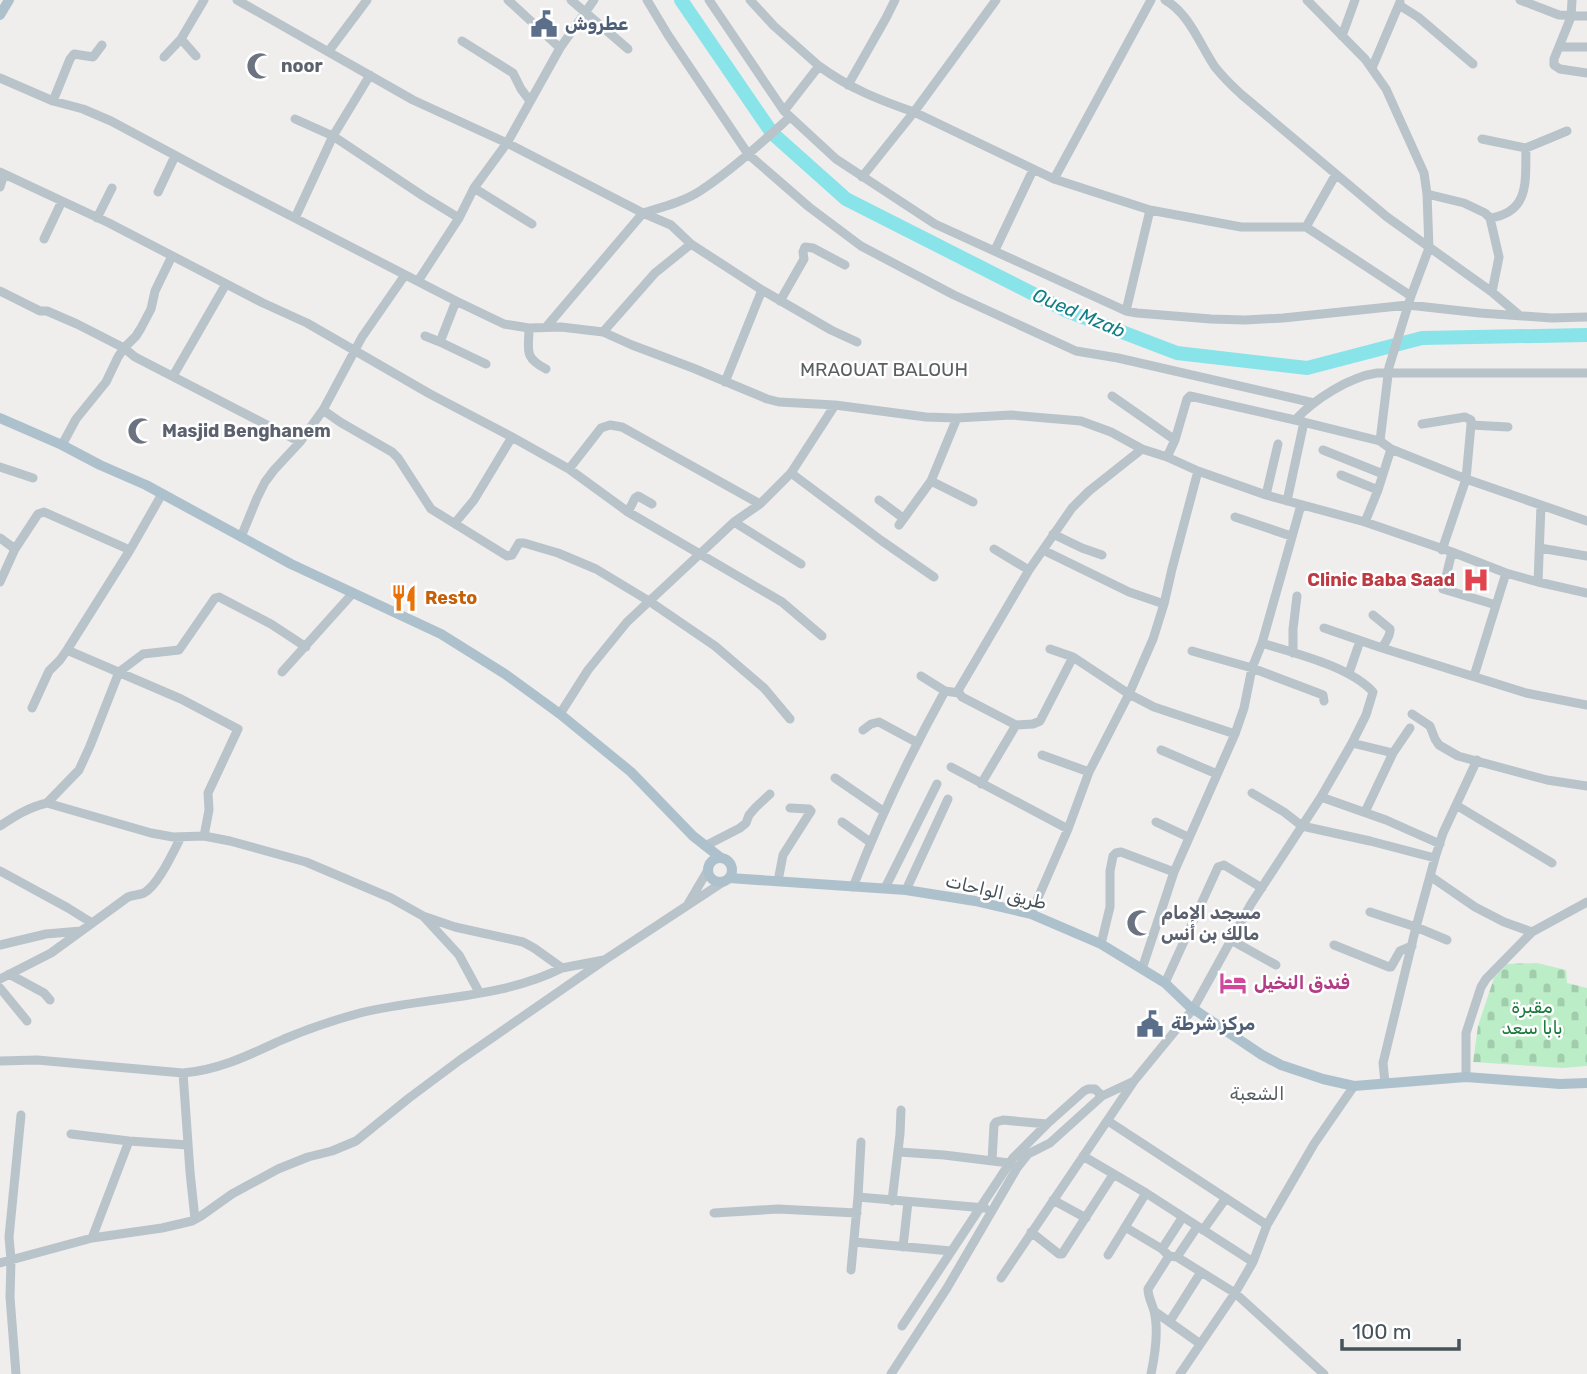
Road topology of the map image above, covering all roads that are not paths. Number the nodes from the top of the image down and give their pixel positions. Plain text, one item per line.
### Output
1 (9, 0) edge
2 (204, 0) edge
3 (367, 0) edge
4 (508, 0) edge
5 (571, 0) edge
6 (594, 0) edge
7 (647, 0) edge
8 (709, 0) edge
9 (750, 0) edge
10 (895, 0) edge
11 (996, 0) edge
12 (1151, 0) edge
13 (1307, 0) edge
14 (1355, 0) edge
15 (1520, 0) edge
16 (1572, 0) edge
17 (243, 2) edge
18 (1172, 2) edge
19 (1400, 3) edge
20 (584, 12) junction
21 (0, 15) edge
22 (1587, 16) edge
23 (1571, 17) junction
24 (1342, 36) junction
25 (181, 39) junction
26 (462, 41) dead end
27 (102, 45) dead end
28 (1560, 47) junction
29 (1587, 47) edge
30 (560, 48) junction
31 (628, 48) dead end
32 (328, 52) junction
33 (196, 56) dead end
34 (164, 57) dead end
35 (1473, 64) dead end
36 (819, 66) junction
37 (1372, 68) junction
38 (1587, 73) edge
39 (370, 75) junction
40 (1, 82) edge
41 (848, 85) junction
42 (53, 101) junction
43 (530, 101) junction
44 (914, 111) junction
45 (787, 114) junction
46 (295, 119) dead end
47 (1567, 131) dead end
48 (333, 136) junction
49 (1482, 139) dead end
50 (508, 143) junction
51 (1526, 148) junction
52 (748, 154) junction
53 (175, 156) junction
54 (1033, 170) junction
55 (2, 173) edge
56 (1336, 174) junction
57 (862, 177) junction
58 (1055, 179) junction
59 (0, 187) edge
60 (112, 188) dead end
61 (474, 188) junction
62 (158, 192) dead end
63 (1427, 194) junction
64 (62, 201) junction
65 (1150, 210) junction
66 (643, 213) junction
67 (97, 218) junction
68 (295, 218) junction
69 (459, 218) junction
70 (1490, 218) junction
71 (532, 224) dead end
72 (1306, 227) junction
73 (44, 239) dead end
74 (691, 244) junction
75 (1429, 247) junction
76 (995, 250) junction
77 (172, 256) junction
78 (845, 265) dead end
79 (405, 275) junction
80 (418, 281) junction
81 (226, 284) junction
82 (762, 290) junction
83 (0, 291) edge
84 (1492, 292) junction
85 (456, 301) junction
86 (780, 301) junction
87 (1408, 304) junction
88 (1126, 311) junction
89 (1519, 316) junction
90 (1587, 317) edge
91 (547, 326) junction
92 (528, 328) junction
93 (603, 332) junction
94 (425, 336) dead end
95 (440, 342) junction
96 (858, 342) dead end
97 (124, 348) junction
98 (355, 351) junction
99 (486, 365) dead end
100 (546, 369) dead end
101 (1389, 370) junction
102 (1587, 373) edge
103 (173, 376) junction
104 (725, 382) junction
105 (1112, 396) dead end
106 (1314, 403) junction
107 (835, 405) junction
108 (323, 410) junction
109 (0, 418) edge
110 (957, 418) junction
111 (1299, 421) junction
112 (1422, 424) dead end
113 (1471, 425) junction
114 (1508, 427) dead end
115 (512, 437) junction
116 (1175, 440) junction
117 (1380, 441) junction
118 (300, 442) junction
119 (1278, 444) dead end
120 (62, 445) junction
121 (1142, 449) junction
122 (1391, 449) junction
123 (1323, 450) dead end
124 (1167, 457) junction
125 (0, 467) edge
126 (569, 469) junction
127 (1198, 471) junction
128 (791, 473) junction
129 (1382, 474) junction
130 (1341, 475) dead end
131 (33, 478) dead end
132 (1466, 479) junction
133 (932, 481) junction
134 (1377, 490) junction
135 (162, 494) junction
136 (1266, 495) junction
137 (879, 500) dead end
138 (1287, 501) junction
139 (974, 502) dead end
140 (652, 504) dead end
141 (760, 504) junction
142 (1301, 505) junction
143 (1541, 505) junction
144 (628, 512) junction
145 (1235, 517) dead end
146 (1587, 520) edge
147 (734, 522) junction
148 (1365, 522) junction
149 (455, 523) junction
150 (1053, 534) junction
151 (1291, 536) junction
152 (241, 537) junction
153 (0, 538) edge
154 (1540, 548) junction
155 (15, 549) junction
156 (994, 549) dead end
157 (130, 550) junction
158 (1043, 550) junction
159 (1447, 551) junction
160 (700, 554) junction
161 (1102, 555) dead end
162 (1587, 556) edge
163 (801, 564) dead end
164 (1029, 570) junction
165 (1506, 573) junction
166 (934, 577) dead end
167 (0, 582) edge
168 (1538, 582) junction
169 (353, 593) junction
170 (1587, 593) edge
171 (1297, 596) dead end
172 (649, 601) junction
173 (1164, 604) junction
174 (1496, 605) junction
175 (1373, 615) dead end
176 (1324, 628) dead end
177 (821, 636) dead end
178 (1360, 640) junction
179 (1262, 643) junction
180 (306, 646) junction
181 (1382, 648) junction
182 (1050, 649) dead end
183 (67, 650) junction
184 (1192, 651) dead end
185 (1293, 653) junction
186 (1073, 657) junction
187 (1252, 668) junction
188 (119, 672) junction
189 (282, 672) dead end
190 (1349, 673) junction
191 (921, 676) dead end
192 (1474, 676) junction
193 (945, 691) junction
194 (959, 693) junction
195 (1129, 694) junction
196 (1324, 701) dead end
197 (1587, 705) edge
198 (32, 708) dead end
199 (560, 714) junction
200 (1412, 715) dead end
201 (790, 719) dead end
202 (1016, 725) junction
203 (1410, 728) dead end
204 (863, 730) dead end
205 (1235, 734) junction
206 (916, 742) junction
207 (1352, 743) junction
208 (1161, 750) dead end
209 (1393, 753) junction
210 (1042, 755) dead end
211 (1477, 760) junction
212 (951, 767) dead end
213 (1089, 772) junction
214 (1217, 774) junction
215 (835, 778) dead end
216 (937, 784) dead end
217 (981, 784) junction
218 (1587, 786) edge
219 (1252, 793) dead end
220 (770, 794) dead end
221 (1321, 797) junction
222 (948, 799) dead end
223 (47, 803) junction
224 (1456, 805) junction
225 (790, 808) dead end
226 (883, 811) junction
227 (1365, 812) junction
228 (842, 822) dead end
229 (1156, 822) dead end
230 (0, 826) edge
231 (1302, 827) junction
232 (1068, 830) junction
233 (692, 835) junction
234 (181, 836) junction
235 (204, 836) junction
236 (1188, 837) junction
237 (870, 842) junction
238 (1440, 844) junction
239 (705, 846) junction
240 (721, 858) junction
241 (1435, 858) junction
242 (1552, 863) dead end
243 (708, 868) junction
244 (0, 871) edge
245 (1174, 872) junction
246 (728, 876) junction
247 (1430, 876) junction
248 (775, 880) junction
249 (853, 887) junction
250 (884, 888) junction
251 (1262, 888) junction
252 (906, 891) junction
253 (1587, 902) edge
254 (687, 905) junction
255 (1370, 912) dead end
256 (1031, 914) junction
257 (423, 916) junction
258 (92, 923) junction
259 (1416, 927) junction
260 (83, 930) junction
261 (1532, 932) junction
262 (1231, 940) junction
263 (1447, 940) dead end
264 (1101, 944) junction
265 (0, 945) edge
266 (1334, 945) dead end
267 (1412, 946) junction
268 (606, 959) junction
269 (1276, 965) dead end
270 (562, 968) junction
271 (1142, 969) junction
272 (5, 976) edge
273 (1165, 983) junction
274 (0, 988) edge
275 (479, 992) junction
276 (50, 1000) dead end
277 (1193, 1009) junction
278 (27, 1021) dead end
279 (0, 1061) edge
280 (183, 1073) junction
281 (1466, 1077) junction
282 (1134, 1081) junction
283 (1385, 1083) junction
284 (1587, 1083) edge
285 (1353, 1086) junction
286 (1102, 1096) junction
287 (901, 1110) dead end
288 (21, 1115) dead end
289 (1108, 1121) junction
290 (1047, 1124) junction
291 (71, 1134) dead end
292 (129, 1141) junction
293 (861, 1142) dead end
294 (188, 1145) junction
295 (899, 1152) junction
296 (1083, 1156) junction
297 (992, 1161) junction
298 (1009, 1163) junction
299 (1113, 1175) junction
300 (1146, 1193) junction
301 (858, 1197) junction
302 (1226, 1198) junction
303 (1053, 1200) junction
304 (892, 1201) junction
305 (908, 1202) junction
306 (981, 1207) junction
307 (994, 1208) junction
308 (714, 1213) dead end
309 (857, 1213) junction
310 (1086, 1218) junction
311 (1182, 1218) junction
312 (195, 1219) junction
313 (1267, 1225) junction
314 (1125, 1227) junction
315 (1200, 1228) junction
316 (1031, 1232) junction
317 (92, 1238) junction
318 (853, 1242) junction
319 (903, 1247) junction
320 (951, 1251) junction
321 (1170, 1254) junction
322 (1108, 1255) dead end
323 (11, 1260) junction
324 (1253, 1262) junction
325 (0, 1263) edge
326 (850, 1270) dead end
327 (1201, 1272) junction
328 (1001, 1278) dead end
329 (1235, 1293) junction
330 (922, 1296) junction
331 (937, 1305) junction
332 (1154, 1311) junction
333 (1170, 1321) junction
334 (902, 1326) dead end
335 (1199, 1343) junction
336 (16, 1374) edge
337 (891, 1374) edge
338 (1151, 1374) edge
339 (1180, 1374) edge
340 (1324, 1374) edge

1 - 21 main road
2 - 25 street
3 - 32 street
4 - 30 street
5 - 20 street
6 - 20 street
7 - 52 street
8 - 45 street
9 - 36 street
10 - 41 street
11 - 44 street
12 - 58 street
13 - 24 street
14 - 24 street
15 - 23 street
16 - 23 street
17 - 32 street
18 - 56 street
19 - 35 street
19 - 37 street
20 - 30 street
20 - 31 street
22 - 23 street
23 - 28 street
24 - 37 street
25 - 33 street
25 - 34 street
26 - 43 street
27 - 42 street
28 - 29 street
28 - 38 street
30 - 43 street
32 - 39 street
36 - 41 street
36 - 45 street
37 - 63 street
39 - 48 street
39 - 50 street
40 - 42 street
41 - 44 street
42 - 53 street
43 - 50 street
44 - 54 street
44 - 57 street
45 - 52 street
45 - 57 street
46 - 48 street
47 - 51 street
48 - 68 street
48 - 69 street
49 - 51 street
50 - 61 street
50 - 66 street
51 - 70 street
52 - 66 street
52 - 106 street
53 - 62 street
53 - 68 street
54 - 58 street
54 - 76 street
55 - 59 street
55 - 64 street
56 - 72 street
56 - 75 street
57 - 76 street
58 - 65 street
60 - 67 street
61 - 69 street
61 - 71 street
63 - 70 street
63 - 75 street
64 - 67 street
64 - 73 street
65 - 72 street
65 - 88 street
66 - 74 street
66 - 91 street
67 - 77 street
68 - 79 street
69 - 80 street
70 - 84 street
72 - 87 street
74 - 82 street
74 - 93 street
75 - 84 street
75 - 87 street
76 - 88 street
77 - 81 street
77 - 97 street
78 - 86 street
79 - 80 street
79 - 98 street
80 - 85 street
81 - 98 street
81 - 103 street
82 - 86 street
82 - 104 street
83 - 97 street
84 - 89 street
85 - 92 street
85 - 95 street
86 - 96 street
87 - 88 street
87 - 89 street
87 - 101 street
89 - 90 street
91 - 92 street
91 - 93 street
92 - 100 street
93 - 104 street
94 - 95 street
95 - 99 street
97 - 103 street
97 - 120 street
98 - 108 street
98 - 115 street
101 - 102 street
101 - 106 street
101 - 117 street
103 - 118 street
104 - 107 street
105 - 116 street
106 - 111 street
107 - 110 street
107 - 128 street
108 - 118 street
108 - 149 street
109 - 120 main road
110 - 121 street
110 - 133 street
111 - 116 street
111 - 117 street
111 - 138 street
112 - 113 street
113 - 114 street
113 - 132 street
115 - 126 street
115 - 149 street
116 - 124 street
117 - 122 street
118 - 152 street
119 - 136 street
120 - 135 main road
121 - 124 street
121 - 150 street
122 - 129 street
122 - 132 street
123 - 129 street
124 - 127 street
125 - 131 street
126 - 141 street
126 - 144 street
127 - 136 street
127 - 173 street
128 - 141 street
128 - 166 street
129 - 134 street
130 - 134 street
132 - 143 street
132 - 159 street
133 - 137 street
133 - 139 street
134 - 148 street
135 - 152 main road
135 - 157 street
136 - 138 street
138 - 142 street
140 - 144 street
141 - 147 street
142 - 148 street
142 - 151 street
143 - 146 street
143 - 154 street
144 - 160 street
145 - 151 street
147 - 160 street
147 - 163 street
148 - 159 street
149 - 172 street
150 - 158 street
150 - 161 street
151 - 179 street
152 - 169 main road
153 - 155 street
154 - 162 street
154 - 168 street
155 - 157 street
155 - 167 street
156 - 164 street
157 - 183 street
158 - 164 street
158 - 173 street
159 - 165 street
159 - 174 street
160 - 172 street
160 - 177 street
164 - 194 street
165 - 168 street
165 - 174 street
168 - 170 street
169 - 180 street
169 - 199 main road
171 - 185 street
172 - 199 street
172 - 201 street
173 - 195 street
174 - 192 street
175 - 181 street
176 - 178 street
178 - 181 street
178 - 190 street
179 - 185 street
179 - 187 street
180 - 188 street
180 - 189 street
181 - 192 street
182 - 186 street
183 - 188 street
183 - 198 street
184 - 187 street
185 - 190 street
186 - 195 street
186 - 202 street
187 - 196 street
187 - 205 street
188 - 223 street
188 - 235 street
190 - 207 street
191 - 193 street
192 - 197 street
193 - 194 street
193 - 206 street
194 - 202 street
195 - 205 street
195 - 213 street
199 - 233 main road
200 - 211 street
202 - 217 street
203 - 209 street
204 - 206 street
205 - 214 street
206 - 226 street
207 - 209 street
207 - 221 street
208 - 214 street
209 - 227 street
210 - 213 street
211 - 218 street
211 - 224 street
212 - 217 street
213 - 232 street
214 - 236 street
215 - 226 street
216 - 250 street
217 - 232 street
219 - 231 street
220 - 239 street
221 - 227 street
221 - 231 street
222 - 252 street
223 - 230 street
223 - 234 street
224 - 238 street
224 - 242 street
225 - 248 street
226 - 237 street
227 - 238 street
228 - 237 street
229 - 236 street
231 - 241 street
231 - 251 street
232 - 256 street
233 - 239 main road
233 - 243 main road
234 - 235 street
234 - 258 street
235 - 257 street
236 - 245 street
237 - 249 street
238 - 241 street
239 - 240 main road
240 - 243 main road
240 - 246 main road
241 - 247 street
243 - 246 main road
243 - 254 street
244 - 258 street
245 - 264 street
245 - 271 street
246 - 248 main road, طريق الواحات
246 - 254 street
247 - 259 street
247 - 261 street
248 - 249 main road, طريق الواحات
249 - 250 main road, طريق الواحات
250 - 252 main road, طريق الواحات
251 - 262 street
251 - 273 street
252 - 256 main road, طريق الواحات
253 - 261 street
254 - 268 street
255 - 259 street
256 - 264 main road, طريق الواحات
257 - 270 street
257 - 275 street
258 - 260 street
259 - 263 street
259 - 267 street
260 - 265 street
260 - 272 street
261 - 281 street
262 - 269 street
262 - 277 street
264 - 271 main road, طريق الواحات
266 - 267 street
267 - 283 street
268 - 270 street
268 - 312 street
270 - 275 street
271 - 273 main road, طريق الواحات
272 - 276 street
273 - 277 main road, طريق الواحات
274 - 278 street
275 - 280 street
277 - 282 street
277 - 285 main road, طريق الواحات
279 - 280 street
280 - 294 street
281 - 283 main road, طريق الواحات
281 - 284 main road, طريق الواحات
282 - 286 street
282 - 289 street
283 - 285 main road, طريق الواحات
285 - 313 street
286 - 290 street
286 - 307 street
287 - 295 street
288 - 323 street
289 - 296 street
289 - 302 street
290 - 297 street
290 - 298 street
291 - 292 street
292 - 294 street
292 - 317 street
293 - 301 street
294 - 312 street
295 - 297 street
295 - 304 street
296 - 299 street
296 - 303 street
297 - 298 street
298 - 306 street
299 - 300 street
299 - 310 street
300 - 311 street
300 - 314 street
301 - 304 street
301 - 309 street
302 - 313 street
302 - 315 street
303 - 310 street
303 - 316 street
304 - 305 street
305 - 306 street
305 - 319 street
306 - 307 street
306 - 320 street
307 - 331 street
308 - 309 street
309 - 318 street
310 - 316 street
311 - 315 street
311 - 321 street
312 - 317 street
313 - 324 street
314 - 321 street
314 - 322 street
315 - 321 street
315 - 324 street
316 - 328 street
317 - 323 street
318 - 319 street
318 - 326 street
319 - 320 street
320 - 330 street
321 - 327 street
321 - 332 street
323 - 325 street
323 - 336 street
324 - 329 street
327 - 329 street
327 - 333 street
329 - 335 street
329 - 340 street
330 - 331 street
330 - 334 street
331 - 337 street
332 - 333 street
332 - 338 street
333 - 335 street
335 - 339 street

